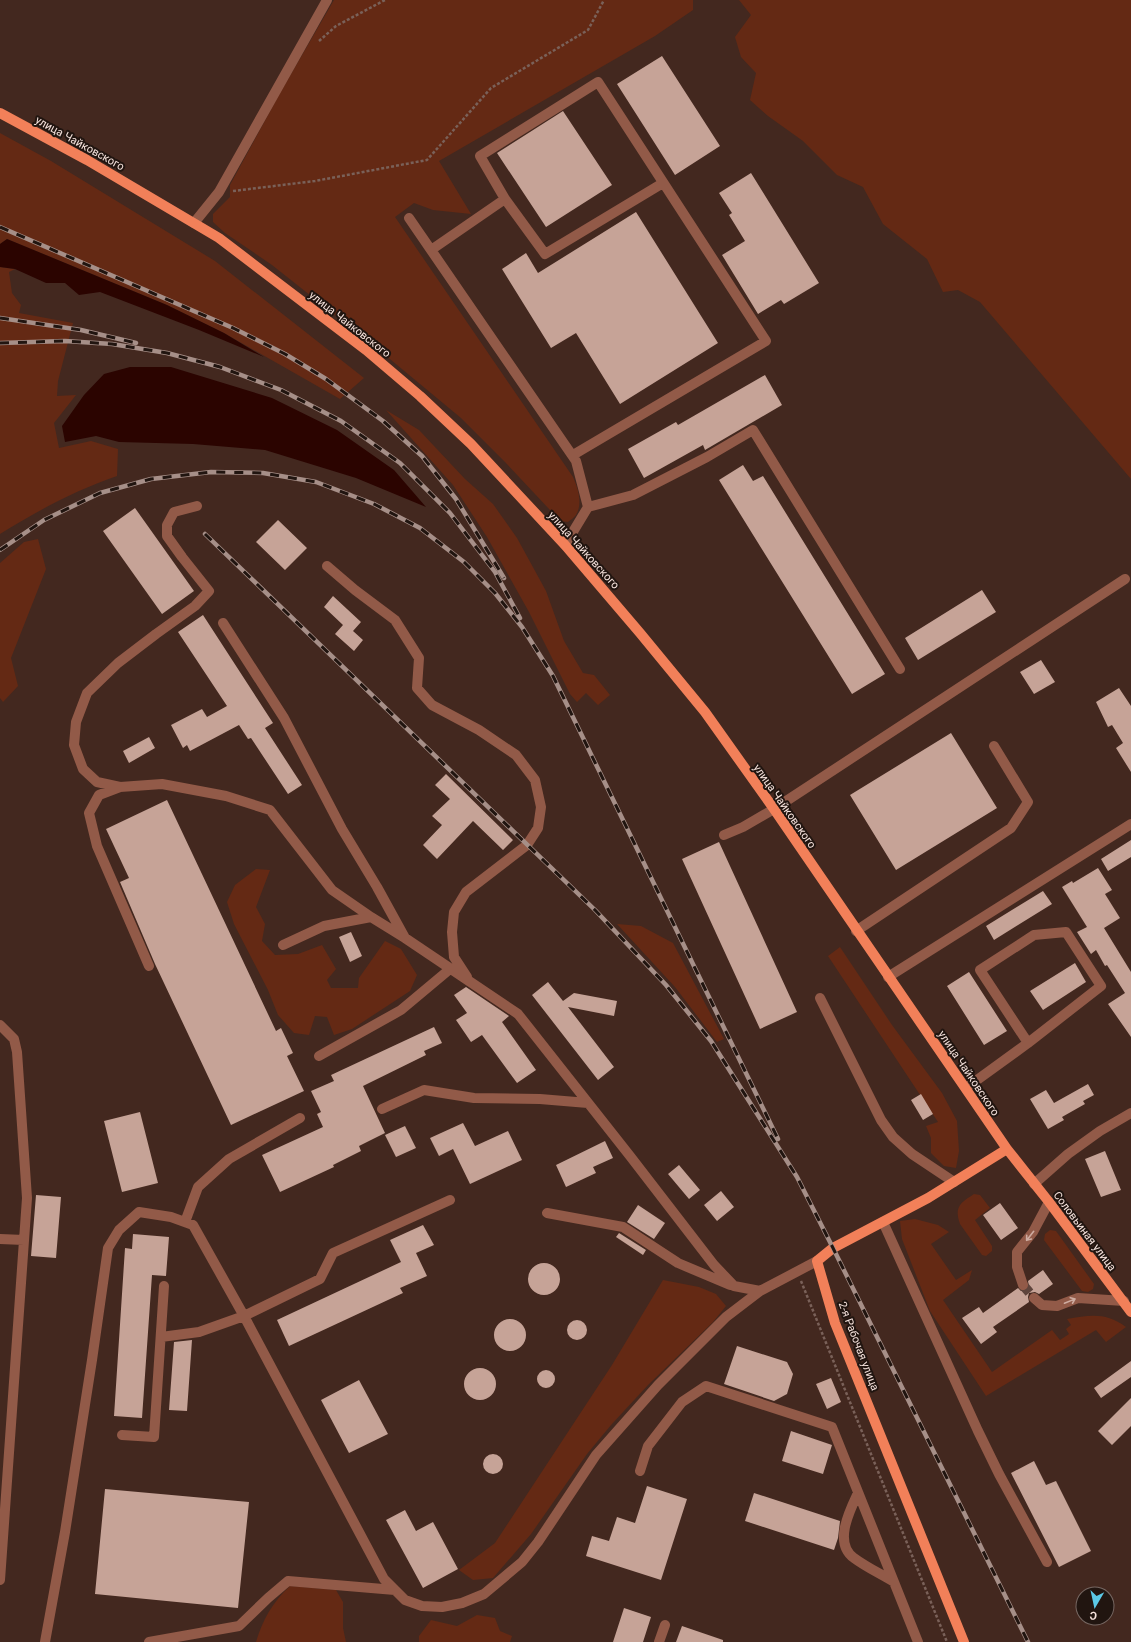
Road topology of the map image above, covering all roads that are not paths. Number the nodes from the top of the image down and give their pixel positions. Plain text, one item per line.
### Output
1 (327, 0) edge
2 (0, 113) edge
3 (663, 183) junction
4 (505, 199) junction
5 (409, 218) dead end
6 (194, 223) junction
7 (431, 250) junction
8 (572, 455) junction
9 (197, 506) dead end
10 (588, 507) junction
11 (565, 545) junction
12 (327, 566) dead end
13 (1124, 578) dead end
14 (223, 623) dead end
15 (900, 669) dead end
16 (994, 746) dead end
17 (120, 787) junction
18 (774, 809) junction
19 (1131, 824) edge
20 (724, 835) dead end
21 (371, 918) junction
22 (856, 931) junction
23 (405, 938) junction
24 (283, 945) dead end
25 (149, 966) dead end
26 (450, 969) junction
27 (888, 977) junction
28 (469, 981) junction
29 (820, 998) dead end
30 (0, 1025) edge
31 (1028, 1043) junction
32 (319, 1056) dead end
33 (966, 1088) junction
34 (588, 1103) junction
35 (382, 1109) dead end
36 (1131, 1113) edge
37 (300, 1118) dead end
38 (1006, 1150) junction
39 (954, 1182) junction
40 (1034, 1184) junction
41 (450, 1200) dead end
42 (1048, 1202) junction
43 (547, 1213) dead end
44 (883, 1222) junction
45 (189, 1224) junction
46 (0, 1238) edge
47 (24, 1240) junction
48 (818, 1261) junction
49 (1023, 1284) tunnel mouth
50 (164, 1286) dead end
51 (734, 1286) junction
52 (760, 1291) junction
53 (1034, 1298) tunnel mouth
54 (1124, 1301) junction
55 (1131, 1312) edge
56 (244, 1316) junction
57 (160, 1337) junction
58 (122, 1435) dead end
59 (640, 1471) dead end
60 (858, 1493) junction
61 (1047, 1562) dead end
62 (0, 1580) edge
63 (894, 1582) junction
64 (395, 1590) junction
65 (665, 1626) dead end
66 (45, 1642) edge
67 (149, 1642) edge
68 (660, 1642) edge
69 (918, 1642) edge
70 (964, 1642) edge

1 - 6 street
2 - 6 main road, улица Чайковского
3 - 4 street
3 - 4 street
3 - 8 street
4 - 7 street
5 - 7 street
6 - 11 main road, улица Чайковского
7 - 8 street
8 - 10 street
9 - 17 street
10 - 11 street
10 - 15 street
11 - 18 main road, улица Чайковского
12 - 28 street
13 - 18 street
14 - 23 street
16 - 22 street
17 - 21 street
17 - 25 street
18 - 20 street
18 - 22 main road, улица Чайковского
19 - 27 street
21 - 23 street
21 - 24 street
22 - 27 main road, улица Чайковского
23 - 26 street
26 - 28 street
26 - 32 street
27 - 33 main road, улица Чайковского
28 - 34 street
29 - 39 street
30 - 47 street
31 - 31 street
31 - 33 street
33 - 38 main road, улица Чайковского
34 - 35 street
34 - 51 street
36 - 40 street
37 - 45 street
38 - 39 main road
38 - 40 main road, Соловьиная улица
39 - 44 main road
40 - 42 main road, Соловьиная улица
41 - 56 street
42 -> 49 street
42 - 54 main road, Соловьиная улица
43 - 51 street
44 - 48 main road
44 - 61 street
45 - 56 street
45 - 66 street
46 - 47 street
47 - 62 street
48 - 52 street
48 - 70 main road, 2-я Рабочая улица
50 - 57 street
51 - 52 street
52 - 64 street
53 -> 54 street
54 - 55 main road, Соловьиная улица
56 - 57 street
56 - 64 street
57 - 58 street
59 - 60 street
60 - 63 street
60 - 63 street
63 - 69 street
64 - 67 street
65 - 68 street

